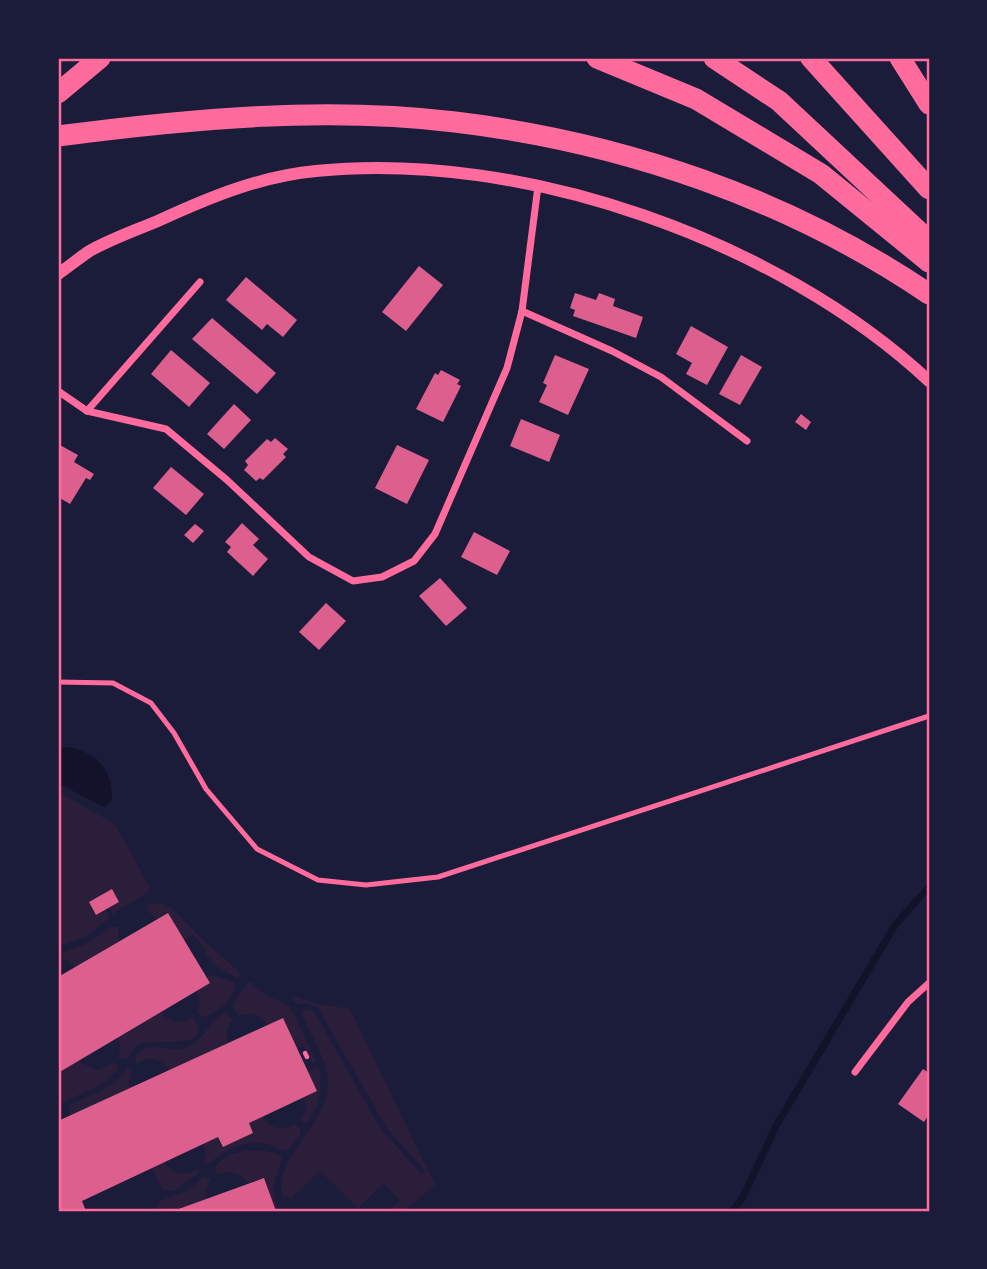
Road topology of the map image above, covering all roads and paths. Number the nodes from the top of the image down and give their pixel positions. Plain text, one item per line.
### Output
1 (100, 58) edge
2 (597, 58) edge
3 (714, 58) edge
4 (811, 58) edge
5 (900, 58) edge
6 (58, 93) edge
7 (929, 104) edge
8 (58, 136) edge
9 (538, 186) junction
10 (929, 190) edge
11 (929, 241) edge
12 (929, 262) edge
13 (58, 274) edge
14 (200, 282) dead end
15 (929, 295) edge
16 (522, 312) junction
17 (929, 381) edge
18 (58, 391) edge
19 (87, 411) junction
20 (747, 440) dead end
21 (58, 682) edge
22 (929, 716) edge
23 (929, 983) edge
24 (855, 1072) dead end

1 - 6 highway
2 - 12 highway
3 - 11 highway
4 - 10 highway
5 - 7 highway
8 - 15 highway
9 - 13 street
9 - 16 street
9 - 17 street
14 - 19 street
16 - 19 street
16 - 20 street
18 - 19 street
21 - 22 lane
23 - 24 street

